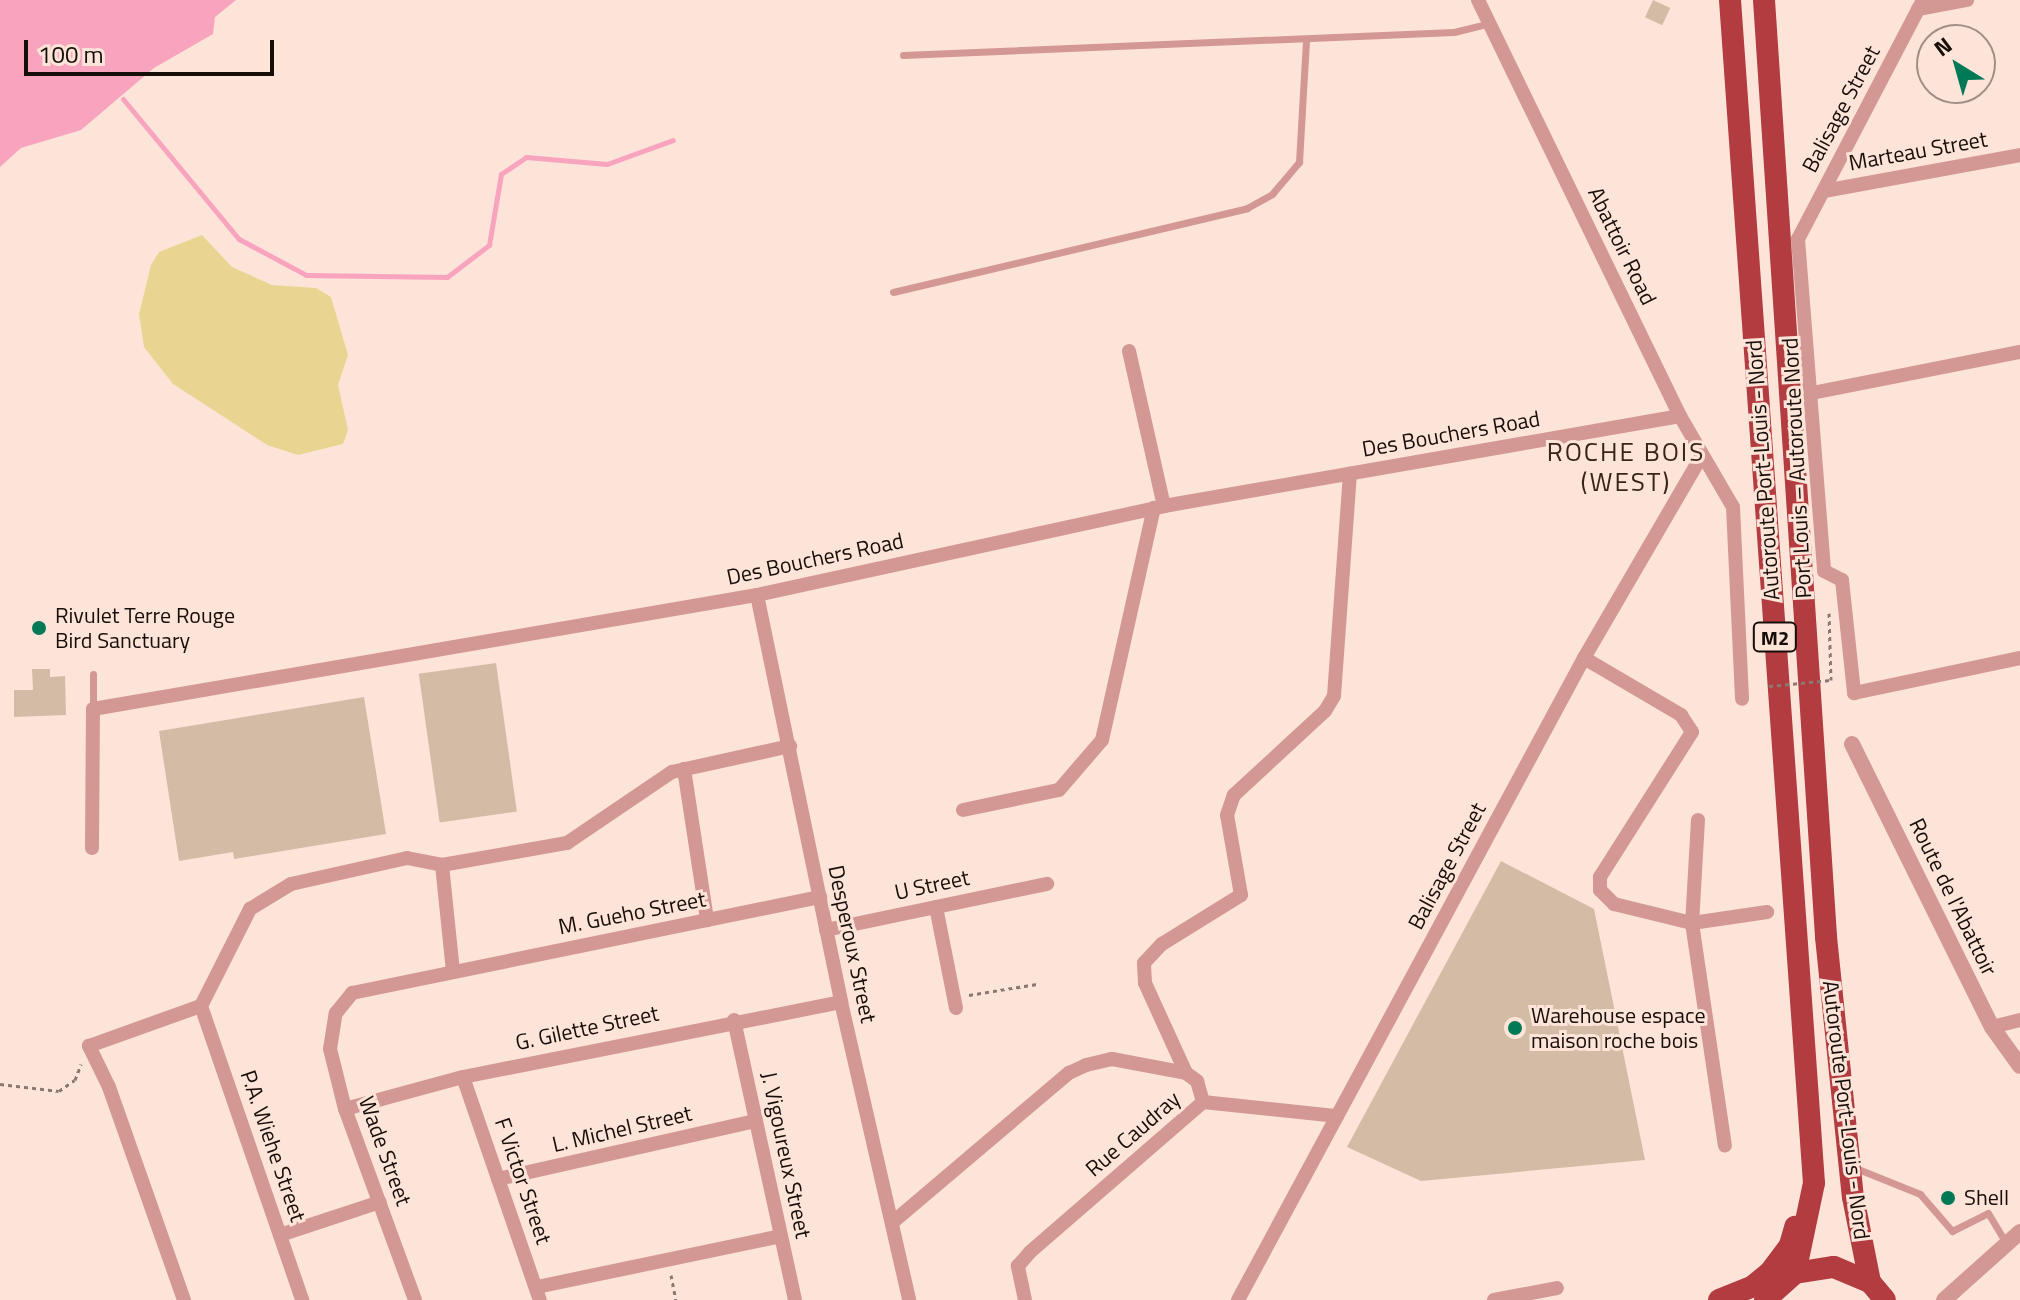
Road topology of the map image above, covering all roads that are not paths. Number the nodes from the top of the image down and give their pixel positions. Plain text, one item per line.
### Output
1 (1478, 0) edge
2 (1730, 0) edge
3 (1764, 0) edge
4 (1967, 0) edge
5 (1920, 5) edge
6 (1489, 23) junction
7 (1306, 40) junction
8 (903, 55) dead end
9 (2020, 155) edge
10 (1824, 191) junction
11 (893, 292) dead end
12 (1129, 351) dead end
13 (2020, 352) edge
14 (1812, 393) junction
15 (1680, 416) junction
16 (1701, 457) junction
17 (1350, 474) junction
18 (1159, 507) junction
19 (757, 595) junction
20 (1584, 658) junction
21 (2020, 658) edge
22 (93, 674) dead end
23 (1742, 699) dead end
24 (93, 709) junction
25 (1852, 744) dead end
26 (790, 746) junction
27 (684, 769) junction
28 (963, 810) dead end
29 (1698, 820) dead end
30 (92, 848) dead end
31 (442, 865) junction
32 (1047, 884) dead end
33 (820, 897) junction
34 (936, 907) junction
35 (1767, 912) dead end
36 (707, 920) junction
37 (1692, 923) junction
38 (826, 930) junction
39 (1826, 937) joint
40 (453, 971) junction
41 (1832, 998) junction
42 (841, 1002) junction
43 (954, 1003) road end
44 (201, 1006) junction
45 (336, 1013) joint
46 (734, 1020) junction
47 (2020, 1020) edge
48 (1992, 1027) junction
49 (1803, 1032) junction
50 (2020, 1066) edge
51 (1186, 1073) junction
52 (463, 1077) junction
53 (1203, 1102) junction
54 (345, 1109) junction
55 (1337, 1116) junction
56 (755, 1121) junction
57 (1725, 1146) dead end
58 (498, 1179) junction
59 (380, 1202) junction
60 (893, 1222) junction
61 (2020, 1232) edge
62 (280, 1235) junction
63 (781, 1236) junction
64 (2005, 1241) junction
65 (1795, 1273) junction
66 (1557, 1288) dead end
67 (538, 1294) edge
68 (1882, 1294) edge
69 (184, 1300) edge
70 (302, 1300) edge
71 (415, 1300) edge
72 (795, 1300) edge
73 (909, 1300) edge
74 (1025, 1300) edge
75 (1238, 1300) edge
76 (1494, 1300) edge
77 (1719, 1300) edge
78 (1765, 1300) edge
79 (1944, 1300) edge

1 - 6 street, Abattoir Road
2 - 49 highway, Autoroute Port-Louis - Nord / M2
3 - 39 highway, Port Louis – Autoroute Nord / M2
4 - 5 street
5 - 10 street, Balisage Street
6 - 7 lane
6 - 15 street, Abattoir Road
7 - 8 lane
7 - 11 lane
9 - 10 street, Marteau Street
10 - 14 street, Balisage Street
12 - 18 street
13 - 14 street
14 - 21 street
15 - 16 street, Abattoir Road
15 - 17 street, Des Bouchers Road
16 - 20 street, Balisage Street
16 - 23 street, Abattoir Road
17 - 18 street, Des Bouchers Road
17 - 51 street
18 - 19 street, Des Bouchers Road
18 - 28 street
19 - 24 street, Des Bouchers Road
19 - 26 street, Desperoux Street
20 - 37 street
20 - 55 street, Balisage Street
22 - 24 lane
24 - 30 street
25 - 48 street, Route de l'Abattoir
26 - 27 street
26 - 33 street, Desperoux Street
27 - 31 street
27 - 36 street
29 - 37 street
31 - 40 street
31 - 44 street
32 - 34 street, U Street
33 - 36 street, M. Gueho Street
33 - 38 street, Desperoux Street
34 - 38 street, U Street
34 - 43 street
35 - 37 street
36 - 40 street, M. Gueho Street
37 - 57 street
38 - 42 street, Desperoux Street
39 - 41 highway, Autoroute Port-Louis - Nord / M2
40 - 45 street, M. Gueho Street
41 - 64 lane
41 - 68 highway, Autoroute Port-Louis - Nord / M2
42 - 46 street, G. Gilette Street
42 - 60 street, Desperoux Street
44 - 62 street, P.A. Wiehe Street
44 - 69 street
45 - 54 street, Wade Street
46 - 52 street, G. Gilette Street
46 - 56 street, J. Vigoureux Street
47 - 48 street
48 - 50 street, Route de l'Abattoir
49 - 65 highway, Autoroute Port-Louis - Nord / M2
49 - 77 highway
51 - 53 street
51 - 60 street
52 - 54 street, G. Gilette Street
52 - 58 street, F Victor Street
53 - 55 street, Rue Caudray
53 - 74 street, Rue Caudray
54 - 59 street, Wade Street
55 - 75 street, Balisage Street
56 - 58 street, L. Michel Street
56 - 63 street, J. Vigoureux Street
58 - 67 street, F Victor Street
59 - 62 street
59 - 71 street, Wade Street
60 - 73 street, Desperoux Street
61 - 64 street
62 - 70 street, P.A. Wiehe Street
63 - 67 street
63 - 72 street, J. Vigoureux Street
64 - 79 street
65 - 68 highway, M2
65 - 78 highway
66 - 76 street

